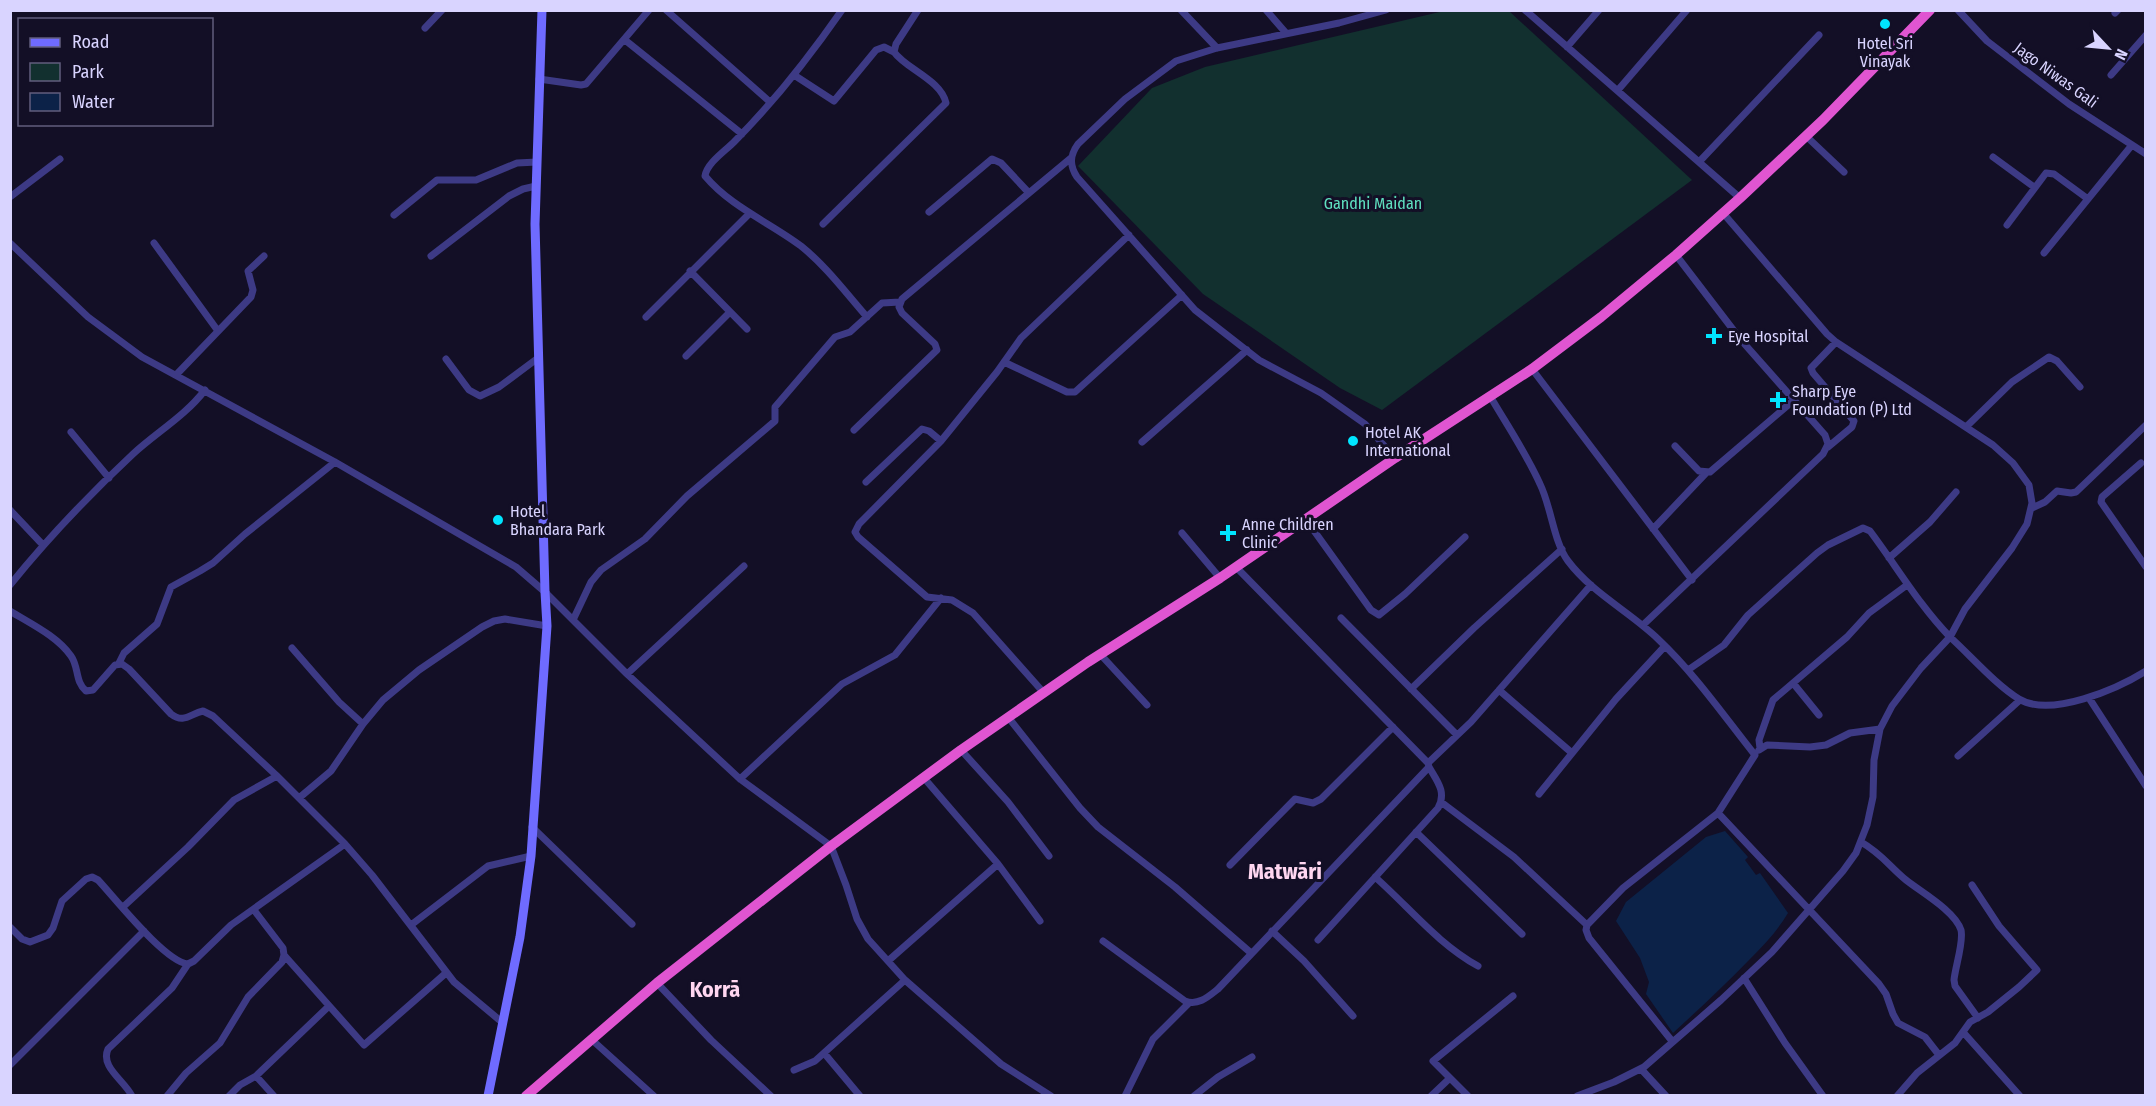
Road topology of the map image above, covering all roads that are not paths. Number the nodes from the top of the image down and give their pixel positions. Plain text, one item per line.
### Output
1 (442, 10) edge
2 (649, 10) edge
3 (666, 10) edge
4 (842, 10) edge
5 (918, 10) edge
6 (1181, 10) edge
7 (1266, 10) edge
8 (1386, 10) edge
9 (1525, 10) edge
10 (1599, 10) edge
11 (1687, 10) edge
12 (1930, 10) edge
13 (1958, 10) edge
14 (541, 11) edge
15 (425, 28) dead end
16 (1286, 33) junction
17 (1819, 35) dead end
18 (2145, 35) edge
19 (625, 40) junction
20 (1567, 47) junction
21 (1217, 48) junction
22 (894, 52) junction
23 (794, 75) junction
24 (2111, 75) dead end
25 (539, 79) junction
26 (1618, 90) junction
27 (770, 102) junction
28 (742, 134) junction
29 (1806, 136) junction
30 (2132, 145) junction
31 (2145, 154) edge
32 (1993, 157) dead end
33 (1071, 158) junction
34 (60, 159) dead end
35 (537, 162) junction
36 (1699, 162) junction
37 (1844, 172) dead end
38 (536, 186) junction
39 (2034, 187) junction
40 (1029, 193) junction
41 (10, 197) edge
42 (1740, 198) junction
43 (2088, 199) junction
44 (929, 212) dead end
45 (1723, 213) junction
46 (749, 214) junction
47 (394, 215) dead end
48 (823, 224) dead end
49 (2007, 225) dead end
50 (1130, 235) junction
51 (10, 243) edge
52 (154, 243) dead end
53 (2044, 253) dead end
54 (1676, 255) junction
55 (264, 256) dead end
56 (431, 256) dead end
57 (690, 271) junction
58 (1182, 295) junction
59 (900, 302) junction
60 (730, 312) junction
61 (646, 317) dead end
62 (867, 317) junction
63 (747, 329) dead end
64 (218, 331) junction
65 (1836, 342) junction
66 (1247, 350) junction
67 (686, 356) dead end
68 (538, 358) junction
69 (446, 359) dead end
70 (1004, 362) junction
71 (1532, 369) junction
72 (176, 375) junction
73 (2080, 387) dead end
74 (205, 390) junction
75 (1490, 396) junction
76 (1794, 400) junction
77 (2145, 425) edge
78 (1966, 427) junction
79 (854, 430) dead end
80 (71, 432) dead end
81 (941, 441) junction
82 (1142, 442) dead end
83 (1675, 446) dead end
84 (1828, 447) junction
85 (1395, 458) junction
86 (335, 462) junction
87 (2141, 463) dead end
88 (1706, 473) junction
89 (109, 478) junction
90 (866, 482) dead end
91 (1956, 492) dead end
92 (2032, 508) junction
93 (10, 510) edge
94 (1306, 520) junction
95 (1653, 529) junction
96 (1182, 533) dead end
97 (1465, 537) dead end
98 (43, 545) junction
99 (1562, 549) junction
100 (1889, 558) junction
101 (744, 566) dead end
102 (1236, 567) junction
103 (2145, 567) edge
104 (1220, 578) junction
105 (1692, 580) junction
106 (10, 585) edge
107 (1592, 585) junction
108 (1907, 585) junction
109 (544, 592) junction
110 (941, 598) junction
111 (10, 611) edge
112 (1341, 618) dead end
113 (573, 620) junction
114 (1643, 625) junction
115 (547, 626) junction
116 (1950, 637) junction
117 (1665, 646) junction
118 (292, 648) dead end
119 (1100, 654) junction
120 (119, 663) junction
121 (1688, 670) junction
122 (2145, 671) edge
123 (627, 674) junction
124 (1793, 683) junction
125 (1411, 689) junction
126 (1499, 690) junction
127 (1044, 693) junction
128 (2089, 698) junction
129 (2020, 700) junction
130 (1148, 705) dead end
131 (1819, 715) dead end
132 (1008, 717) junction
133 (363, 724) junction
134 (1393, 727) junction
135 (1880, 729) junction
136 (1457, 735) junction
137 (1760, 748) junction
138 (962, 750) junction
139 (1572, 753) junction
140 (1755, 755) junction
141 (1958, 756) dead end
142 (1429, 765) junction
143 (277, 776) junction
144 (924, 778) junction
145 (740, 779) junction
146 (2145, 786) edge
147 (1539, 794) dead end
148 (299, 798) junction
149 (1441, 802) junction
150 (1719, 813) junction
151 (532, 827) junction
152 (1416, 832) junction
153 (1861, 842) junction
154 (345, 844) junction
155 (831, 846) junction
156 (531, 856) junction
157 (1049, 856) dead end
158 (998, 864) junction
159 (1230, 865) dead end
160 (1375, 877) junction
161 (1972, 885) dead end
162 (123, 907) junction
163 (254, 910) junction
164 (1809, 910) junction
165 (1040, 921) dead end
166 (632, 924) dead end
167 (411, 925) junction
168 (1587, 925) junction
169 (10, 927) edge
170 (144, 931) junction
171 (1272, 931) junction
172 (1522, 934) dead end
173 (1317, 940) dead end
174 (1104, 941) dead end
175 (1251, 953) junction
176 (284, 955) junction
177 (888, 961) junction
178 (188, 964) junction
179 (1478, 966) dead end
180 (446, 973) junction
181 (1744, 978) junction
182 (905, 980) junction
183 (657, 983) junction
184 (1513, 996) dead end
185 (1189, 1003) junction
186 (329, 1006) junction
187 (1353, 1016) dead end
188 (1978, 1018) junction
189 (503, 1023) junction
190 (1963, 1032) junction
191 (591, 1039) junction
192 (1672, 1041) junction
193 (824, 1053) junction
194 (1939, 1055) junction
195 (1252, 1057) dead end
196 (10, 1065) edge
197 (1641, 1069) junction
198 (794, 1070) dead end
199 (256, 1076) junction
200 (1450, 1078) junction
201 (132, 1095) edge
202 (167, 1095) edge
203 (229, 1095) edge
204 (274, 1095) edge
205 (488, 1095) edge
206 (526, 1095) edge
207 (654, 1095) edge
208 (771, 1095) edge
209 (860, 1095) edge
210 (1051, 1095) edge
211 (1125, 1095) edge
212 (1194, 1095) edge
213 (1431, 1095) edge
214 (1468, 1095) edge
215 (1577, 1095) edge
216 (1666, 1095) edge
217 (1823, 1095) edge
218 (1897, 1095) edge
219 (2020, 1095) edge

1 - 15 street
2 - 19 street
3 - 27 street
4 - 23 street
5 - 22 street
6 - 21 street
7 - 16 street
8 - 16 street
9 - 20 street
10 - 20 street
11 - 26 street
12 - 29 highway
13 - 30 street, Jago Niwas Gali
14 - 25 main road
16 - 21 street
17 - 36 street
18 - 24 street
19 - 25 street
19 - 28 street
20 - 26 street
21 - 33 street
22 - 23 street
22 - 48 street
23 - 27 street
25 - 35 main road
26 - 36 street
27 - 28 street
28 - 46 street
29 - 37 street
29 - 42 highway
30 - 31 street, Jago Niwas Gali
30 - 43 street
32 - 39 street
33 - 40 street
33 - 50 street
34 - 41 street
35 - 38 main road
35 - 47 street
36 - 42 street
38 - 56 street
38 - 68 main road
39 - 43 street
39 - 49 street
40 - 44 street
40 - 59 street
42 - 45 highway
43 - 53 street
45 - 54 highway
45 - 65 street
46 - 57 street
46 - 62 street
50 - 58 street
50 - 70 street
51 - 72 street
52 - 64 street
54 - 71 highway
54 - 76 street
55 - 64 street
57 - 60 street
57 - 61 street
58 - 66 street
58 - 70 street
59 - 62 street
59 - 79 street
60 - 63 street
60 - 67 street
62 - 113 street
64 - 72 street
65 - 78 street
65 - 84 street
66 - 82 street
66 - 85 street
68 - 69 street
68 - 109 main road
70 - 81 street
71 - 75 highway
71 - 95 street
72 - 74 street
73 - 78 street
74 - 86 street
74 - 89 street
75 - 85 highway
75 - 99 street
76 - 84 street
76 - 88 street
77 - 92 street
78 - 92 street
80 - 89 street
81 - 90 street
81 - 110 street
83 - 88 street
84 - 105 street
85 - 94 highway
86 - 109 street
86 - 120 street
87 - 103 street
88 - 95 street
89 - 98 street
91 - 100 street
92 - 116 street
93 - 98 street
94 - 97 street
94 - 102 highway
95 - 105 street
96 - 104 street
98 - 106 street
99 - 107 street
99 - 125 street
100 - 108 street
100 - 121 street
101 - 123 street
102 - 104 highway
102 - 134 street
104 - 119 highway
105 - 114 street
107 - 114 street
107 - 126 street
108 - 116 street
108 - 124 street
109 - 113 street
109 - 115 main road
110 - 127 street
110 - 145 street
111 - 120 street
112 - 125 street
113 - 123 street
114 - 117 street
115 - 133 street
115 - 151 main road
116 - 129 street
116 - 135 street
117 - 121 street
117 - 139 street
118 - 133 street
119 - 127 highway
119 - 130 street
120 - 143 street
121 - 140 street
122 - 128 street
123 - 145 street
124 - 131 street
124 - 137 street
125 - 136 street
126 - 136 street
126 - 139 street
127 - 132 highway
128 - 129 street
128 - 146 street
129 - 141 street
132 - 138 highway
132 - 175 street
133 - 148 street
134 - 142 street
134 - 159 street
135 - 137 street
135 - 153 street
136 - 142 street
137 - 140 street
138 - 144 highway
138 - 157 street
139 - 147 street
140 - 150 street
142 - 149 street
142 - 171 street
143 - 148 street
143 - 162 street
144 - 155 highway
144 - 158 street
145 - 155 street
148 - 154 street
149 - 152 street
149 - 168 street
150 - 164 street
150 - 168 street
151 - 156 main road
151 - 166 street
152 - 160 street
152 - 172 street
153 - 164 street
153 - 188 street
154 - 163 street
154 - 167 street
155 - 177 street
155 - 183 highway
156 - 167 street
156 - 189 main road
158 - 165 street
158 - 177 street
160 - 173 street
160 - 179 street
161 - 188 street
162 - 169 street
162 - 170 street
163 - 176 street
163 - 178 street
164 - 181 street
164 - 194 street
167 - 180 street
168 - 192 street
170 - 178 street
170 - 196 street
171 - 175 street
171 - 187 street
174 - 185 street
175 - 185 street
176 - 186 street
176 - 202 street
177 - 182 street
178 - 201 street
180 - 186 street
180 - 189 street
181 - 192 street
181 - 217 street
182 - 193 street
182 - 210 street
183 - 191 highway
183 - 208 street
184 - 200 street
185 - 211 street
186 - 199 street
188 - 190 street
189 - 205 main road
190 - 194 street
190 - 219 street
191 - 206 highway
191 - 207 street
192 - 197 street
193 - 198 street
193 - 209 street
194 - 218 street
195 - 212 street
197 - 215 street
197 - 216 street
199 - 203 street
199 - 204 street
200 - 213 street
200 - 214 street

